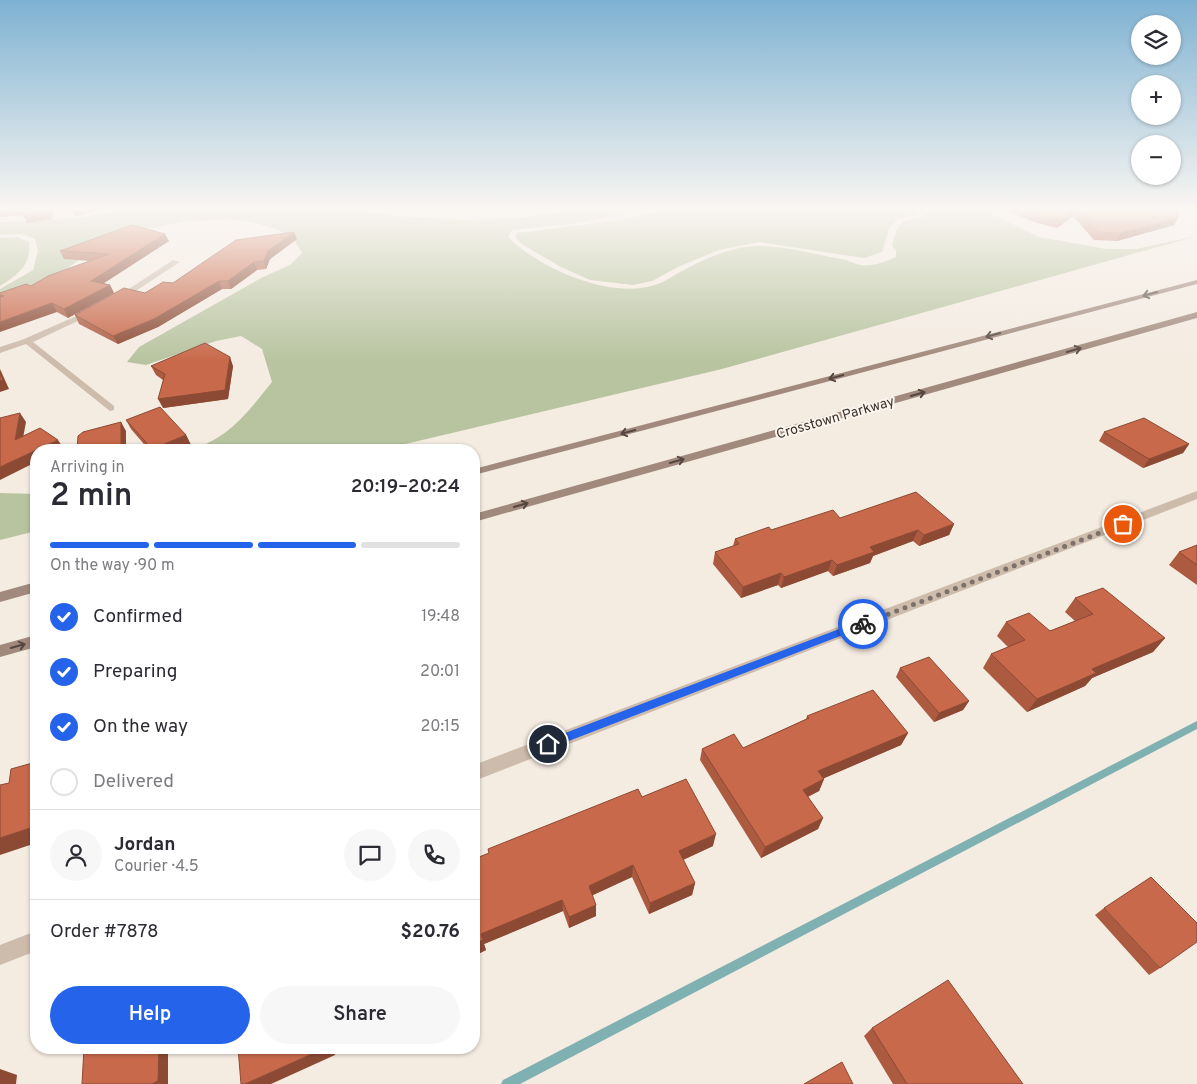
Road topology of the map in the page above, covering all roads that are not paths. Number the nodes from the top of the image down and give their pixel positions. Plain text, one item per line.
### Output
1 (176, 262) dead end
2 (1197, 282) edge
3 (111, 302) edge
4 (102, 307) edge
5 (1197, 315) edge
6 (27, 341) junction
7 (0, 350) edge
8 (110, 408) dead end
9 (480, 470) edge
10 (1197, 495) edge
11 (480, 516) edge
12 (30, 589) edge
13 (0, 597) edge
14 (30, 643) edge
15 (0, 651) edge
16 (480, 771) edge
17 (30, 943) edge
18 (0, 955) edge

1 - 3 street
2 -> 9 main road
4 - 6 street
11 -> 5 main road, Crosstown Parkway
6 - 7 street
6 - 8 street
10 - 16 street
12 - 13 main road
15 -> 14 main road
17 - 18 street

